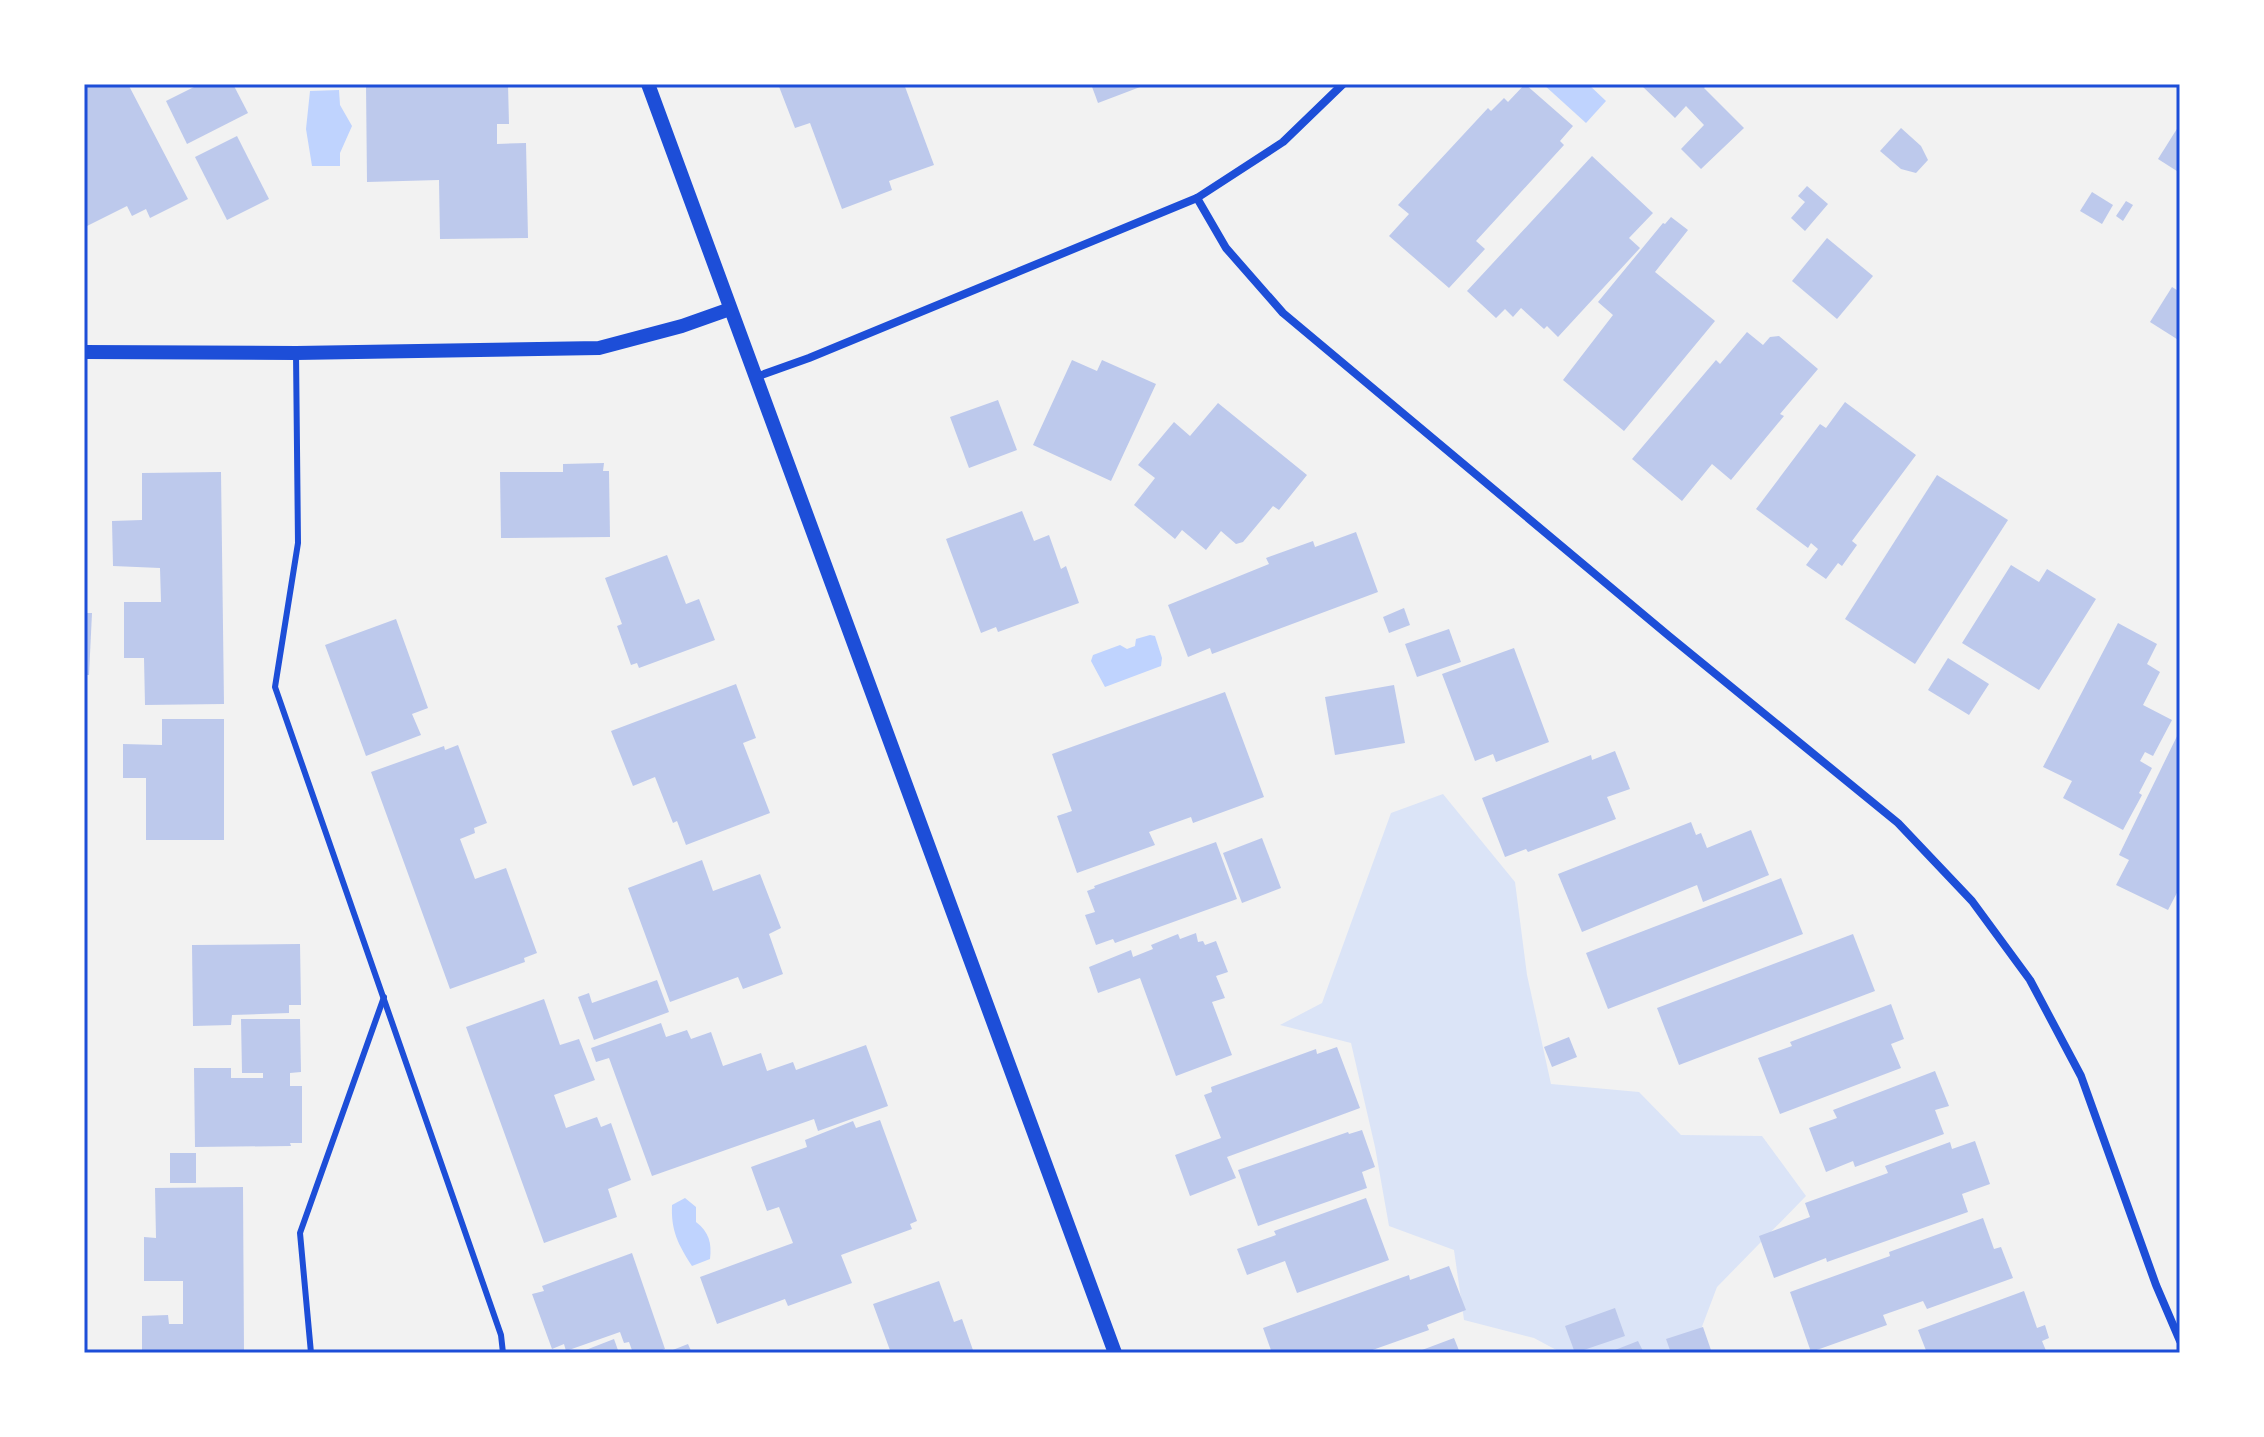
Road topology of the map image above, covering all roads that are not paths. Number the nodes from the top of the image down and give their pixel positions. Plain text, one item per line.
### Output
1 (648, 84) edge
2 (1343, 84) edge
3 (1197, 198) junction
4 (730, 309) junction
5 (84, 352) edge
6 (296, 353) junction
7 (756, 377) junction
8 (384, 997) junction
9 (2180, 1341) edge
10 (311, 1353) edge
11 (503, 1353) edge
12 (1115, 1353) edge

1 - 4 street
2 - 3 street
3 - 7 street
3 - 9 street
4 - 6 street
4 - 7 street
5 - 6 street
6 - 8 lane
7 - 12 street
8 - 10 lane
8 - 11 lane

